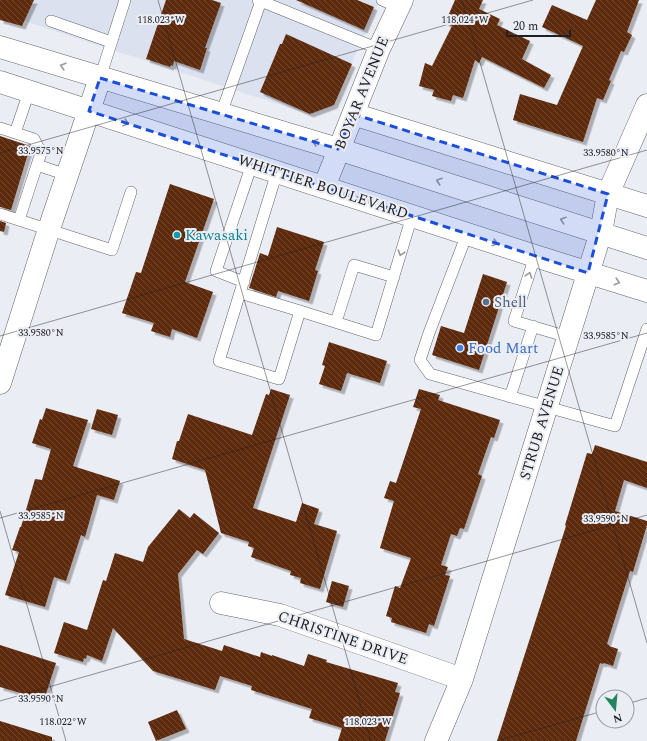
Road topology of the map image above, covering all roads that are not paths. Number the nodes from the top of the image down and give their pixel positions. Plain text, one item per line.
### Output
1 (125, 0) edge
2 (260, 1) edge
3 (394, 2) edge
4 (51, 21) dead end
5 (111, 42) junction
6 (0, 47) edge
7 (379, 49) junction
8 (100, 78) junction
9 (0, 82) edge
10 (29, 92) junction
11 (647, 105) edge
12 (89, 111) junction
13 (221, 114) junction
14 (353, 114) junction
15 (0, 128) edge
16 (15, 133) junction
17 (338, 149) junction
18 (37, 164) junction
19 (252, 164) junction
20 (277, 172) junction
21 (67, 175) junction
22 (324, 188) junction
23 (131, 192) dead end
24 (608, 194) junction
25 (647, 206) edge
26 (0, 214) edge
27 (412, 216) junction
28 (19, 220) junction
29 (49, 229) junction
30 (601, 232) junction
31 (468, 234) junction
32 (647, 248) edge
33 (535, 256) junction
34 (588, 273) junction
35 (394, 277) junction
36 (244, 282) junction
37 (647, 291) edge
38 (240, 293) junction
39 (300, 311) junction
40 (336, 322) junction
41 (533, 326) junction
42 (647, 329) edge
43 (568, 337) junction
44 (0, 383) edge
45 (510, 397) junction
46 (547, 408) junction
47 (221, 603) dead end
48 (462, 679) junction
49 (436, 741) edge

1 - 5 lane
2 - 7 lane
2 - 13 lane
3 - 7 street, BOYAR AVENUE
4 - 5 lane
5 - 8 lane
8 -> 6 street
7 - 14 street, BOYAR AVENUE
8 - 12 street
8 - 13 street
9 - 10 street, WHITTIER BOULEVARD
10 - 12 street, WHITTIER BOULEVARD
10 - 16 lane
11 - 24 street, STRUB AVENUE
12 -> 19 street, WHITTIER BOULEVARD
12 - 21 street
17 -> 13 street
14 - 17 street, BOYAR AVENUE
14 - 24 street
15 - 16 lane
16 - 18 lane
17 - 22 street, BOYAR AVENUE
30 -> 17 street
18 - 21 lane
18 - 28 lane
19 - 20 street, WHITTIER BOULEVARD
19 - 36 lane
20 - 22 street, WHITTIER BOULEVARD
20 - 36 lane
21 - 29 street
22 - 27 street, WHITTIER BOULEVARD
23 - 29 lane
24 - 25 street
24 - 30 street, STRUB AVENUE
26 - 28 lane
27 - 31 street, WHITTIER BOULEVARD
27 -> 35 lane
28 - 29 lane
29 - 44 street
30 - 32 street
30 - 34 street, STRUB AVENUE
31 -> 33 street, WHITTIER BOULEVARD
31 - 45 lane
33 - 34 street, WHITTIER BOULEVARD
41 -> 33 lane
34 -> 37 street, WHITTIER BOULEVARD
34 - 43 street, STRUB AVENUE
35 - 40 lane
35 - 40 lane
36 - 38 lane
38 - 39 lane
38 - 39 lane
39 - 40 lane
41 - 43 lane
41 - 45 lane
42 - 46 lane
43 - 46 street, STRUB AVENUE
45 - 46 lane
46 - 48 street, STRUB AVENUE
47 - 48 street, CHRISTINE DRIVE
48 - 49 street, STRUB AVENUE

